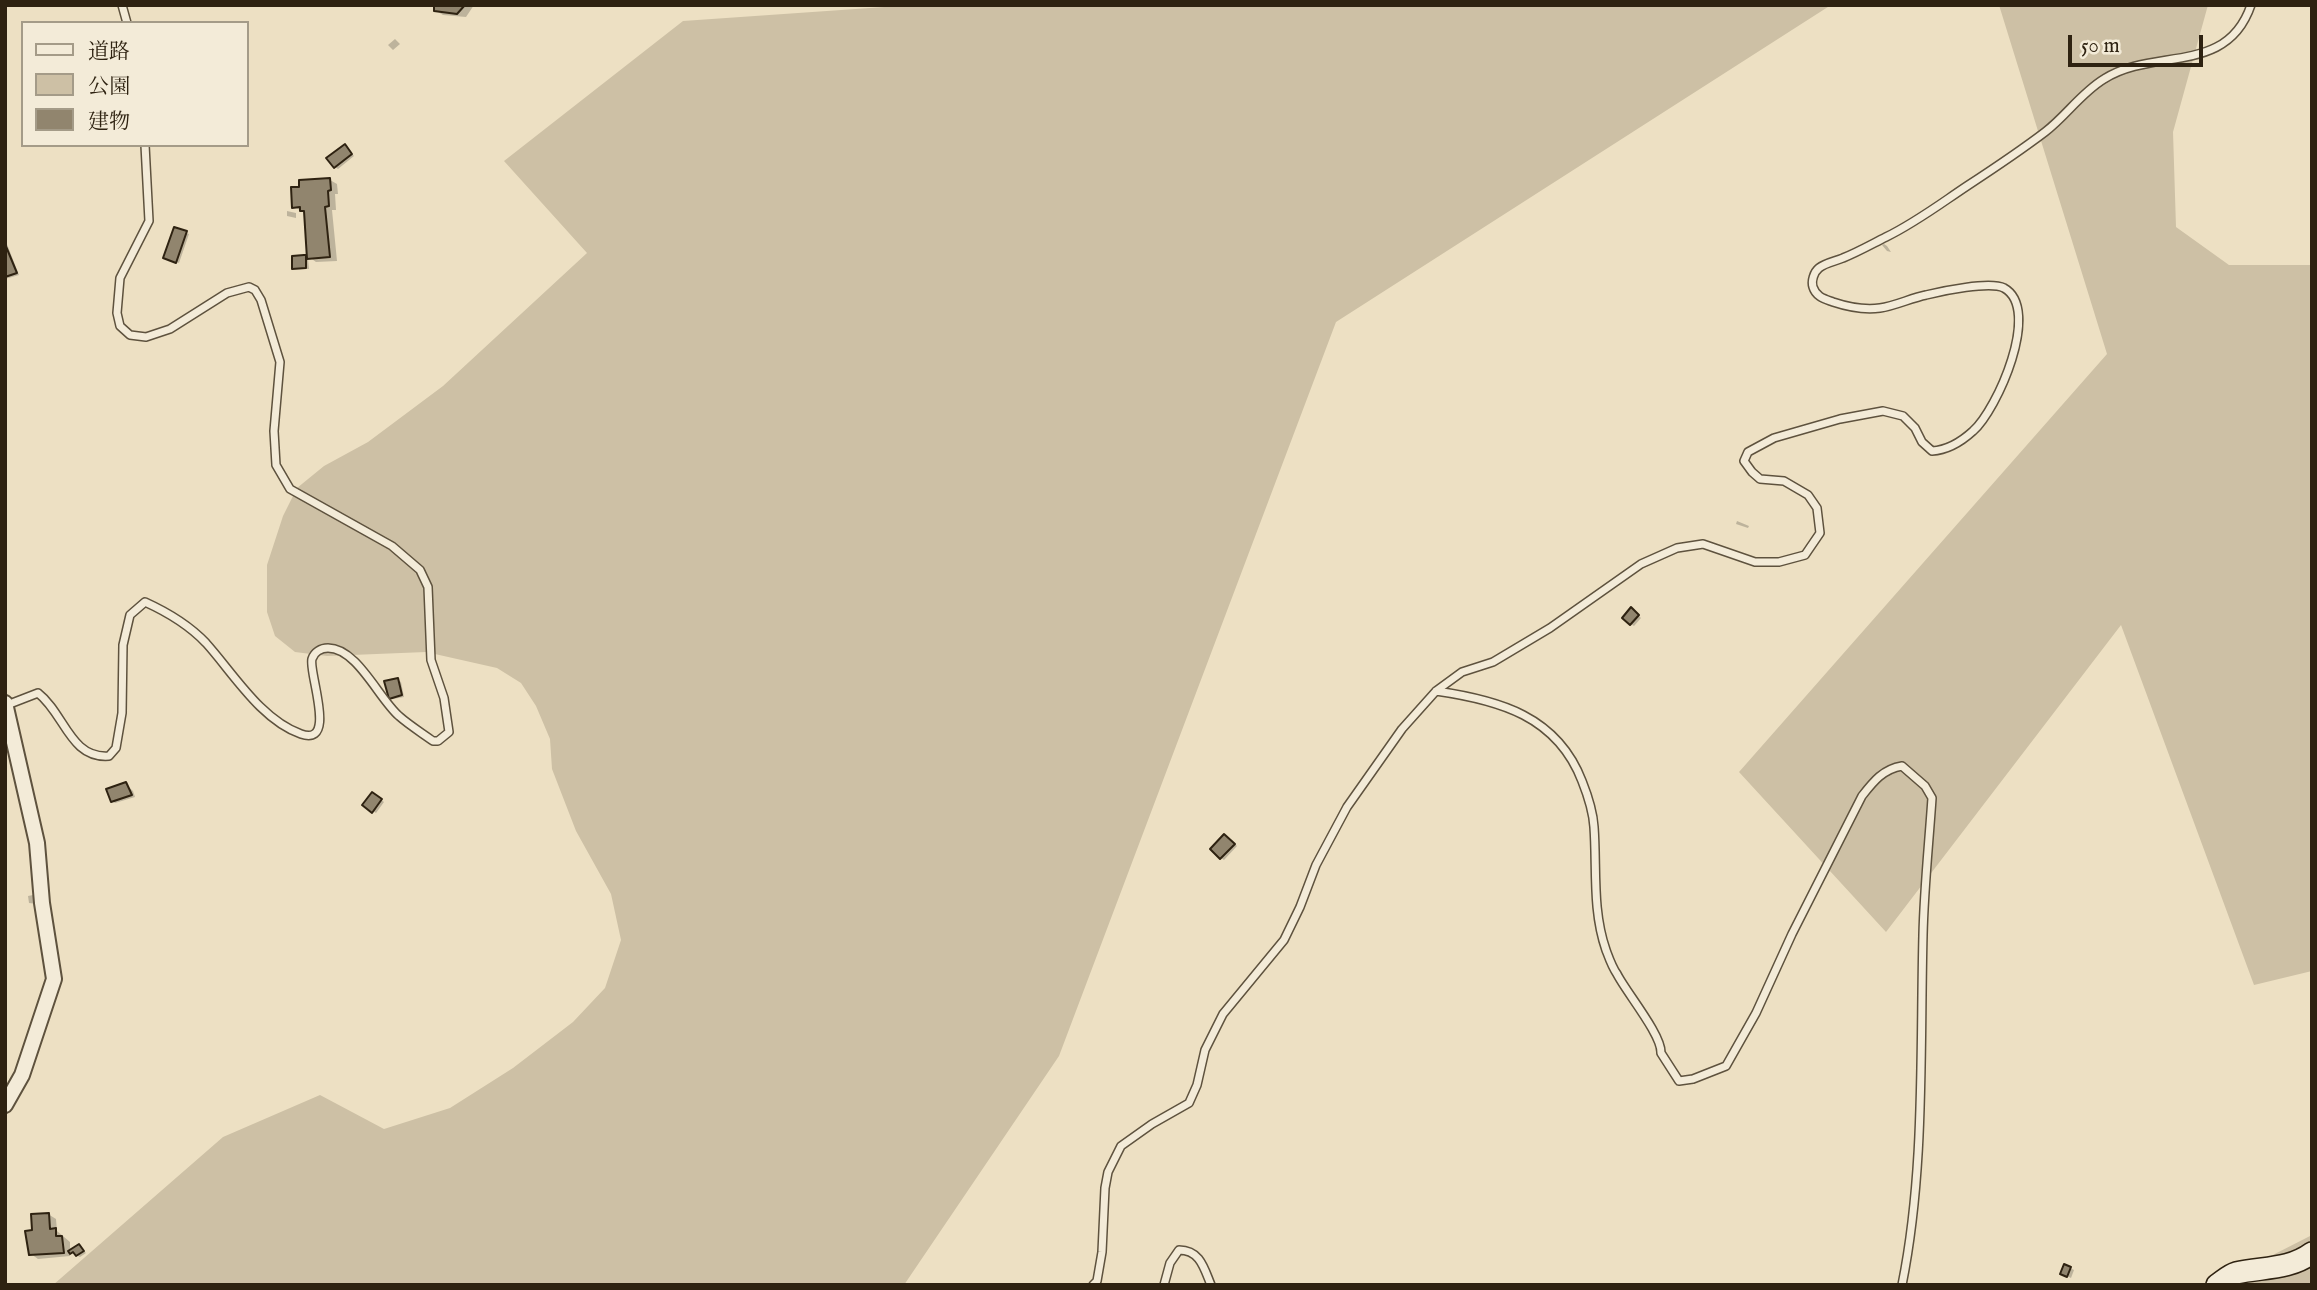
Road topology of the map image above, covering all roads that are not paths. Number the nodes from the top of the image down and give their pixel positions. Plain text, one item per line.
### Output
1 (2251, 5) edge
2 (145, 147) edge
3 (1436, 691) junction
4 (6, 704) edge
5 (5, 1105) edge
6 (2312, 1253) edge
7 (1093, 1285) edge
8 (1164, 1285) edge
9 (1211, 1285) edge
10 (1902, 1285) edge
11 (2217, 1285) edge

1 - 3 lane
2 - 4 lane
3 - 7 lane
3 - 10 lane
4 - 5 street
6 - 11 main road
8 - 9 lane

